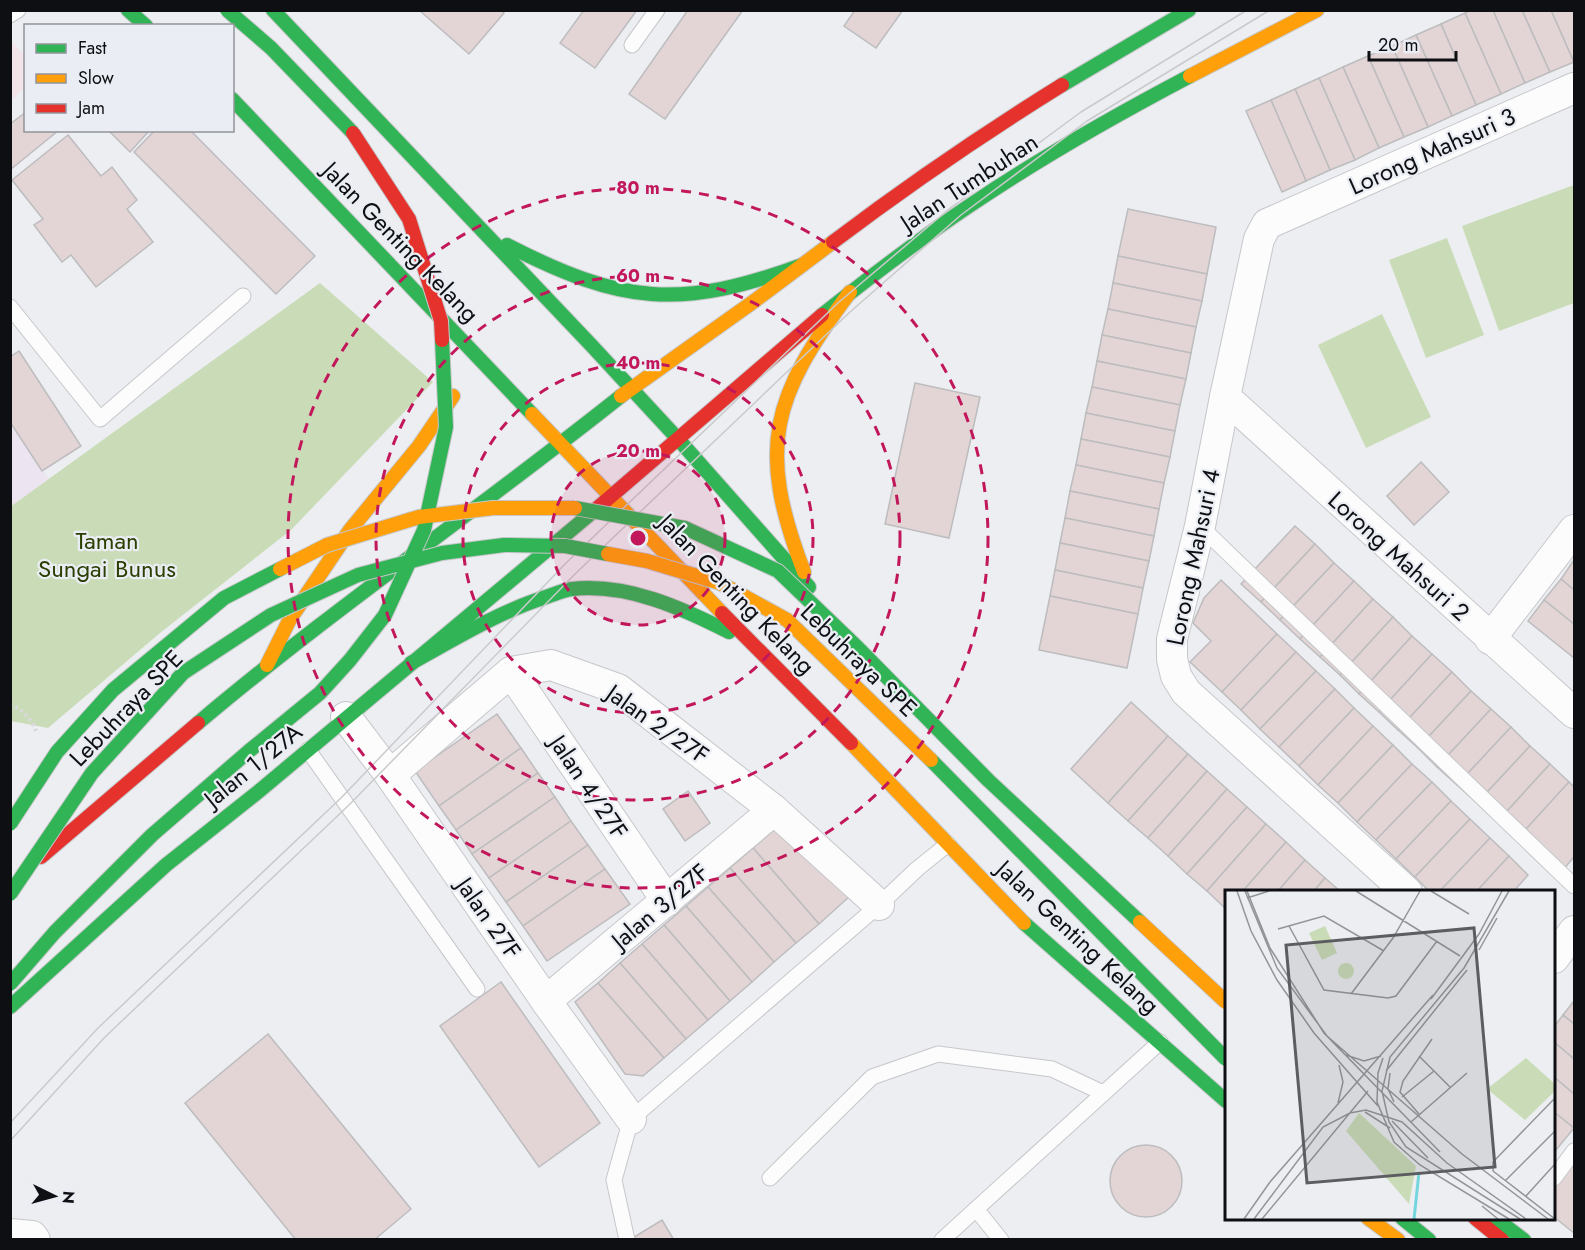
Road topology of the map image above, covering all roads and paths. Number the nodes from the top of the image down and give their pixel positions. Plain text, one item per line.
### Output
1 (18, 10) edge
2 (128, 10) edge
3 (227, 10) edge
4 (273, 10) edge
5 (657, 10) edge
6 (1189, 10) edge
7 (1317, 10) edge
8 (10, 15) edge
9 (144, 24) edge
10 (632, 45) dead end
11 (1575, 88) edge
12 (234, 101) edge
13 (1289, 213) joint
14 (486, 235) junction
15 (802, 265) junction
16 (850, 292) junction
17 (243, 296) dead end
18 (10, 307) edge
19 (460, 336) junction
20 (459, 358) dead end
21 (458, 380) dead end
22 (631, 388) junction
23 (1225, 397) junction
24 (678, 439) junction
25 (562, 443) junction
26 (613, 496) junction
27 (474, 507) junction
28 (1200, 526) junction
29 (1575, 531) edge
30 (530, 565) junction
31 (812, 591) junction
32 (1490, 639) junction
33 (757, 649) junction
34 (411, 663) junction
35 (267, 665) junction
36 (511, 672) junction
37 (1573, 709) edge
38 (346, 717) junction
39 (308, 750) junction
40 (390, 775) junction
41 (774, 810) junction
42 (10, 824) edge
43 (948, 844) junction
44 (10, 885) edge
45 (1575, 886) edge
46 (1406, 890) edge
47 (10, 894) edge
48 (667, 901) junction
49 (879, 905) junction
50 (1575, 931) edge
51 (1555, 957) edge
52 (10, 984) edge
53 (1225, 988) edge
54 (477, 989) dead end
55 (1225, 1000) edge
56 (546, 1001) junction
57 (10, 1007) edge
58 (1160, 1042) junction
59 (1225, 1057) edge
60 (1103, 1093) junction
61 (1225, 1099) edge
62 (631, 1119) junction
63 (1575, 1151) edge
64 (1555, 1177) edge
65 (770, 1178) dead end
66 (976, 1209) junction
67 (1371, 1220) edge
68 (1405, 1220) edge
69 (1478, 1220) edge
70 (1498, 1220) edge
71 (627, 1239) edge
72 (942, 1239) edge
73 (1001, 1239) edge
74 (1398, 1239) edge
75 (1429, 1239) edge
76 (1502, 1239) edge
77 (1524, 1239) edge

1 - 8 lane
2 - 9 main road
3 - 52 main road, bridge
4 - 14 main road
5 - 10 lane
6 - 15 main road, Jalan Tumbuhan
7 - 16 main road, Jalan Tumbuhan
11 - 13 street, Lorong Mahsuri 3
12 - 19 main road, Jalan Genting Kelang
13 - 23 street, Lorong Mahsuri 4
14 - 15 main road
14 - 22 main road
15 - 22 main road, Jalan Tumbuhan
16 - 24 main road, Jalan Tumbuhan
16 - 31 main road
17 - 18 lane
19 - 20 main road
19 - 25 main road, Jalan Genting Kelang
21 - 35 main road
22 - 24 main road
22 - 25 main road
23 - 28 street, Lorong Mahsuri 4
23 - 32 street, Lorong Mahsuri 2
24 - 26 main road, Jalan 1/27A
24 - 31 main road
25 - 26 main road, Jalan Genting Kelang
25 - 27 main road
26 - 30 main road, Jalan 1/27A
26 - 33 main road, Jalan Genting Kelang
27 - 30 main road
27 - 35 main road
28 - 45 lane
28 - 46 street, Lorong Mahsuri 4
29 - 32 street
30 - 34 main road, Jalan 1/27A
31 - 53 main road
32 - 37 street, Lorong Mahsuri 2
33 - 34 main road
33 - 43 main road, Jalan Genting Kelang
34 - 38 main road, Jalan 1/27A
35 - 44 main road
36 - 40 street
36 - 41 street, Jalan 2/27F
36 - 48 street, Jalan 4/27F
38 - 39 main road, Jalan 1/27A
38 - 40 street, Jalan 27F
39 - 54 lane
39 - 57 main road, Jalan 1/27A
40 - 56 street, Jalan 27F
41 - 48 street, Jalan 3/27F
41 - 49 street, Jalan 2/27F
42 - 55 main road, Lebuhraya SPE, bridge
43 - 49 lane
43 - 58 main road, Jalan Genting Kelang
47 - 59 main road, Lebuhraya SPE, bridge
48 - 56 street, Jalan 3/27F
49 - 62 lane
50 - 51 street
56 - 62 street, Jalan 27F
58 - 60 lane
58 - 61 main road, Jalan Genting Kelang
60 - 65 lane
60 - 66 lane
62 - 71 lane
63 - 64 lane
66 - 72 lane
66 - 73 lane
67 - 74 main road
68 - 75 main road
69 - 76 main road
70 - 77 main road

